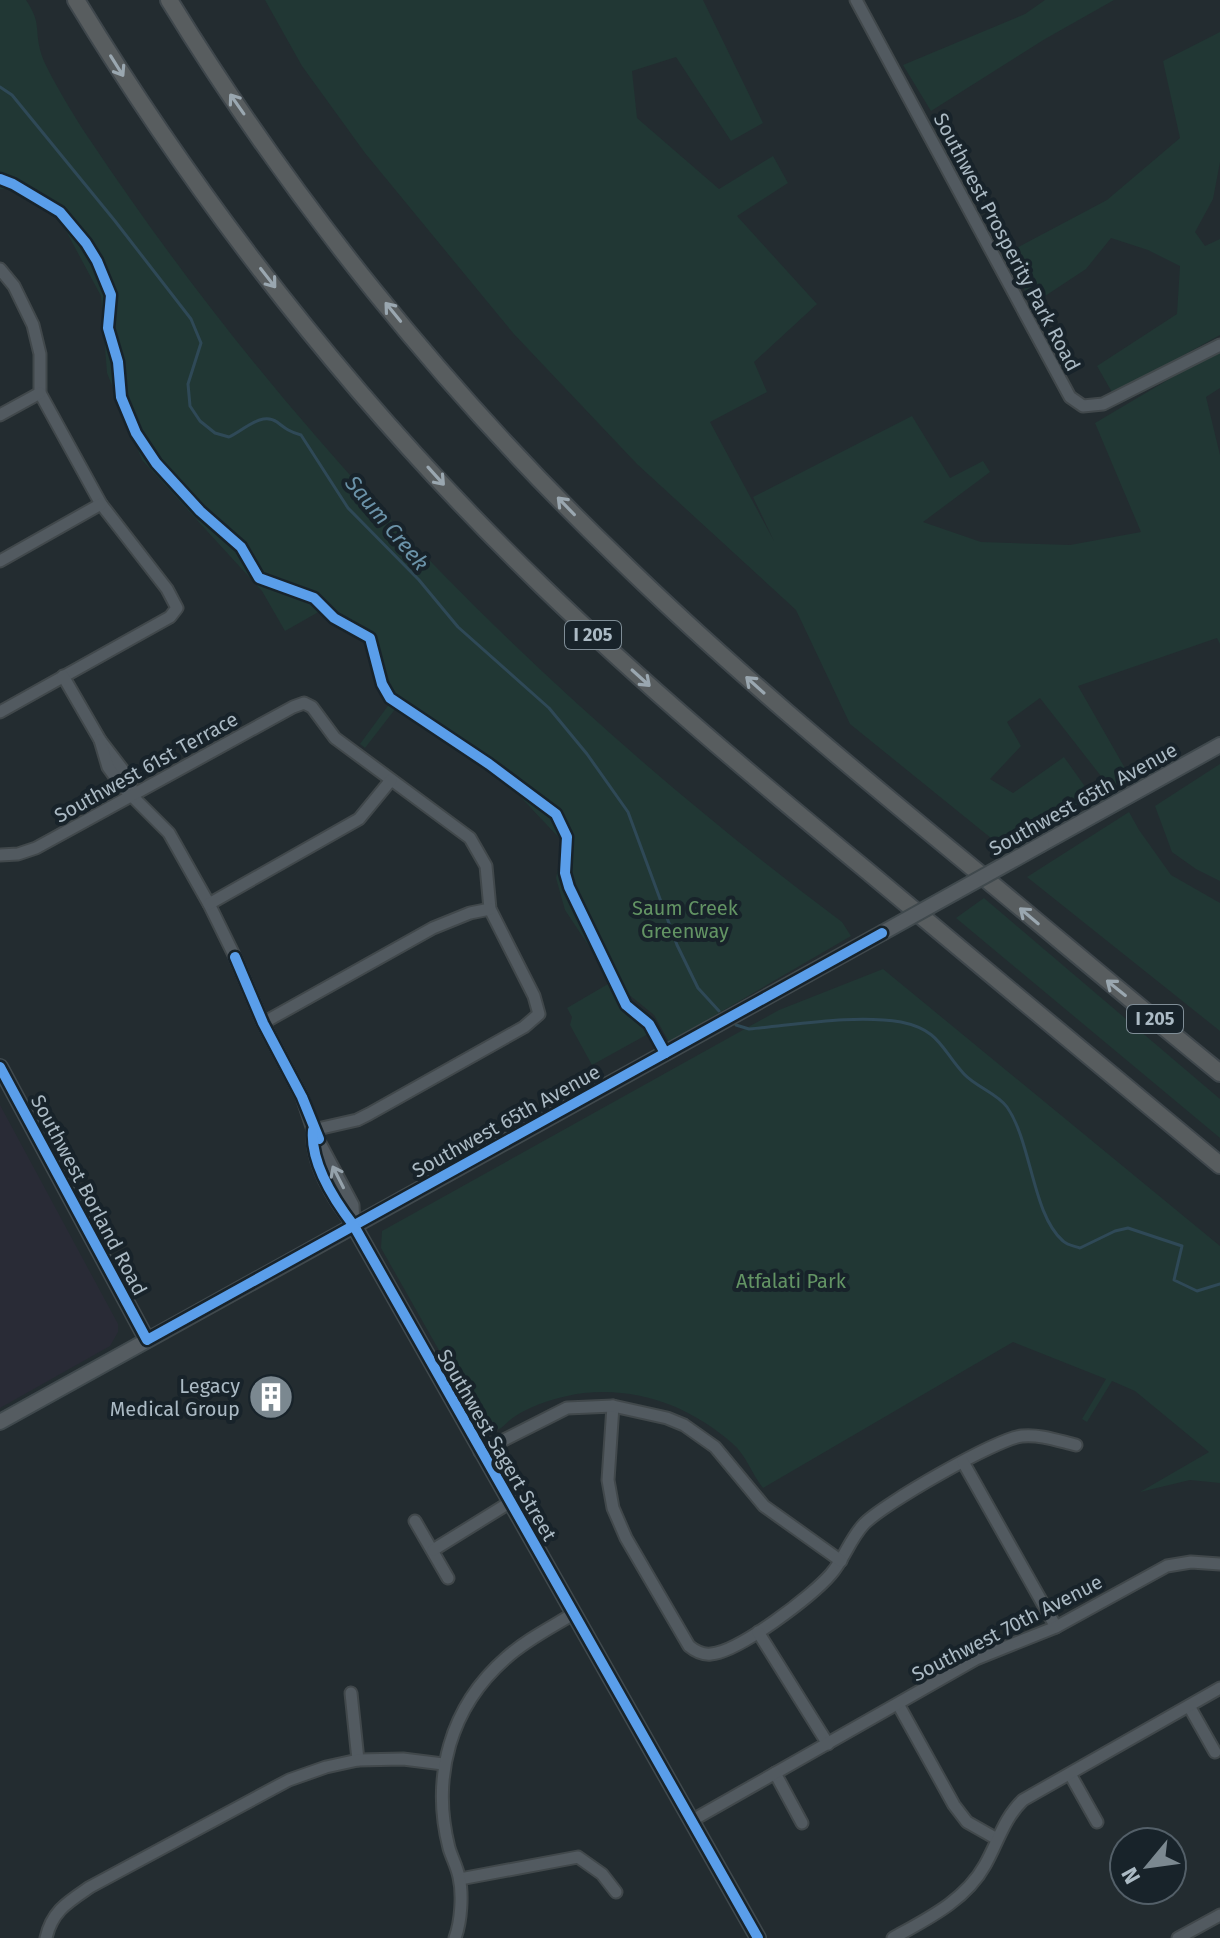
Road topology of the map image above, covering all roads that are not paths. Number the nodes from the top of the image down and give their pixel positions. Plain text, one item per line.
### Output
1 (76, 0) edge
2 (169, 0) edge
3 (856, 0) edge
4 (0, 269) edge
5 (1220, 345) edge
6 (40, 393) junction
7 (0, 415) edge
8 (101, 504) junction
9 (0, 561) edge
10 (63, 676) junction
11 (0, 712) edge
12 (1220, 745) edge
13 (391, 780) junction
14 (133, 795) junction
15 (0, 855) edge
16 (209, 904) junction
17 (490, 909) junction
18 (263, 1023) junction
19 (0, 1067) edge
20 (1220, 1073) edge
21 (313, 1130) junction
22 (1220, 1165) edge
23 (354, 1226) junction
24 (147, 1340) junction
25 (613, 1406) junction
26 (0, 1422) edge
27 (1076, 1445) dead end
28 (480, 1452) junction
29 (963, 1462) junction
30 (509, 1503) junction
31 (415, 1521) dead end
32 (433, 1550) junction
33 (841, 1561) junction
34 (1220, 1564) edge
35 (448, 1578) dead end
36 (573, 1614) junction
37 (1056, 1627) junction
38 (758, 1632) junction
39 (1220, 1688) edge
40 (351, 1693) dead end
41 (898, 1704) junction
42 (1189, 1706) junction
43 (828, 1744) junction
44 (1215, 1752) dead end
45 (358, 1760) junction
46 (443, 1764) junction
47 (775, 1773) junction
48 (1070, 1774) junction
49 (691, 1821) junction
50 (1097, 1822) dead end
51 (802, 1823) dead end
52 (997, 1839) junction
53 (460, 1879) junction
54 (616, 1892) dead end
55 (1220, 1915) edge
56 (46, 1938) edge
57 (455, 1938) edge
58 (758, 1938) edge
59 (893, 1938) edge
60 (1178, 1938) edge

1 -> 22 highway, I 205
20 -> 2 highway, I 205
3 - 5 street, Southwest Prosperity Park Road
4 - 6 street
6 - 7 street
6 - 8 street
8 - 9 street
8 - 10 street
10 - 11 street
10 - 14 street, Southwest Sagert Street
12 - 23 main road, Southwest 65th Avenue, bridge
13 - 14 street, Southwest 61st Terrace
13 - 16 street
13 - 17 street
14 - 15 street, Southwest 61st Terrace
14 - 16 street, Southwest Sagert Street
16 - 18 street, Southwest Sagert Street
17 - 18 street
17 - 21 street
18 - 21 street, Southwest Sagert Street
19 - 24 main road, Southwest Borland Road
21 - 23 street, Southwest Sagert Street
23 - 24 main road, Southwest 65th Avenue
23 - 28 main road, Southwest Sagert Street
24 - 26 main road, Southwest 65th Avenue
25 - 28 street
25 - 33 street
25 - 38 street
27 - 29 street
28 - 30 main road, Southwest Sagert Street
29 - 33 street
29 - 37 street
30 - 32 street
30 - 36 main road, Southwest Sagert Street
31 - 32 street
32 - 35 street
33 - 38 street
34 - 37 street, Southwest 70th Avenue
36 - 46 street
36 - 49 main road, Southwest Sagert Street
37 - 41 street, Southwest 70th Avenue
38 - 43 street
39 - 42 street
40 - 45 street
41 - 43 street, Southwest 70th Avenue
41 - 52 street
42 - 44 street
42 - 48 street
43 - 47 street, Southwest 70th Avenue
45 - 46 street
45 - 56 street
46 - 53 street
47 - 49 street, Southwest 70th Avenue
47 - 51 street
48 - 50 street
48 - 52 street
49 - 58 main road, Southwest Sagert Street
52 - 59 street
53 - 54 street
53 - 57 street
55 - 60 street

